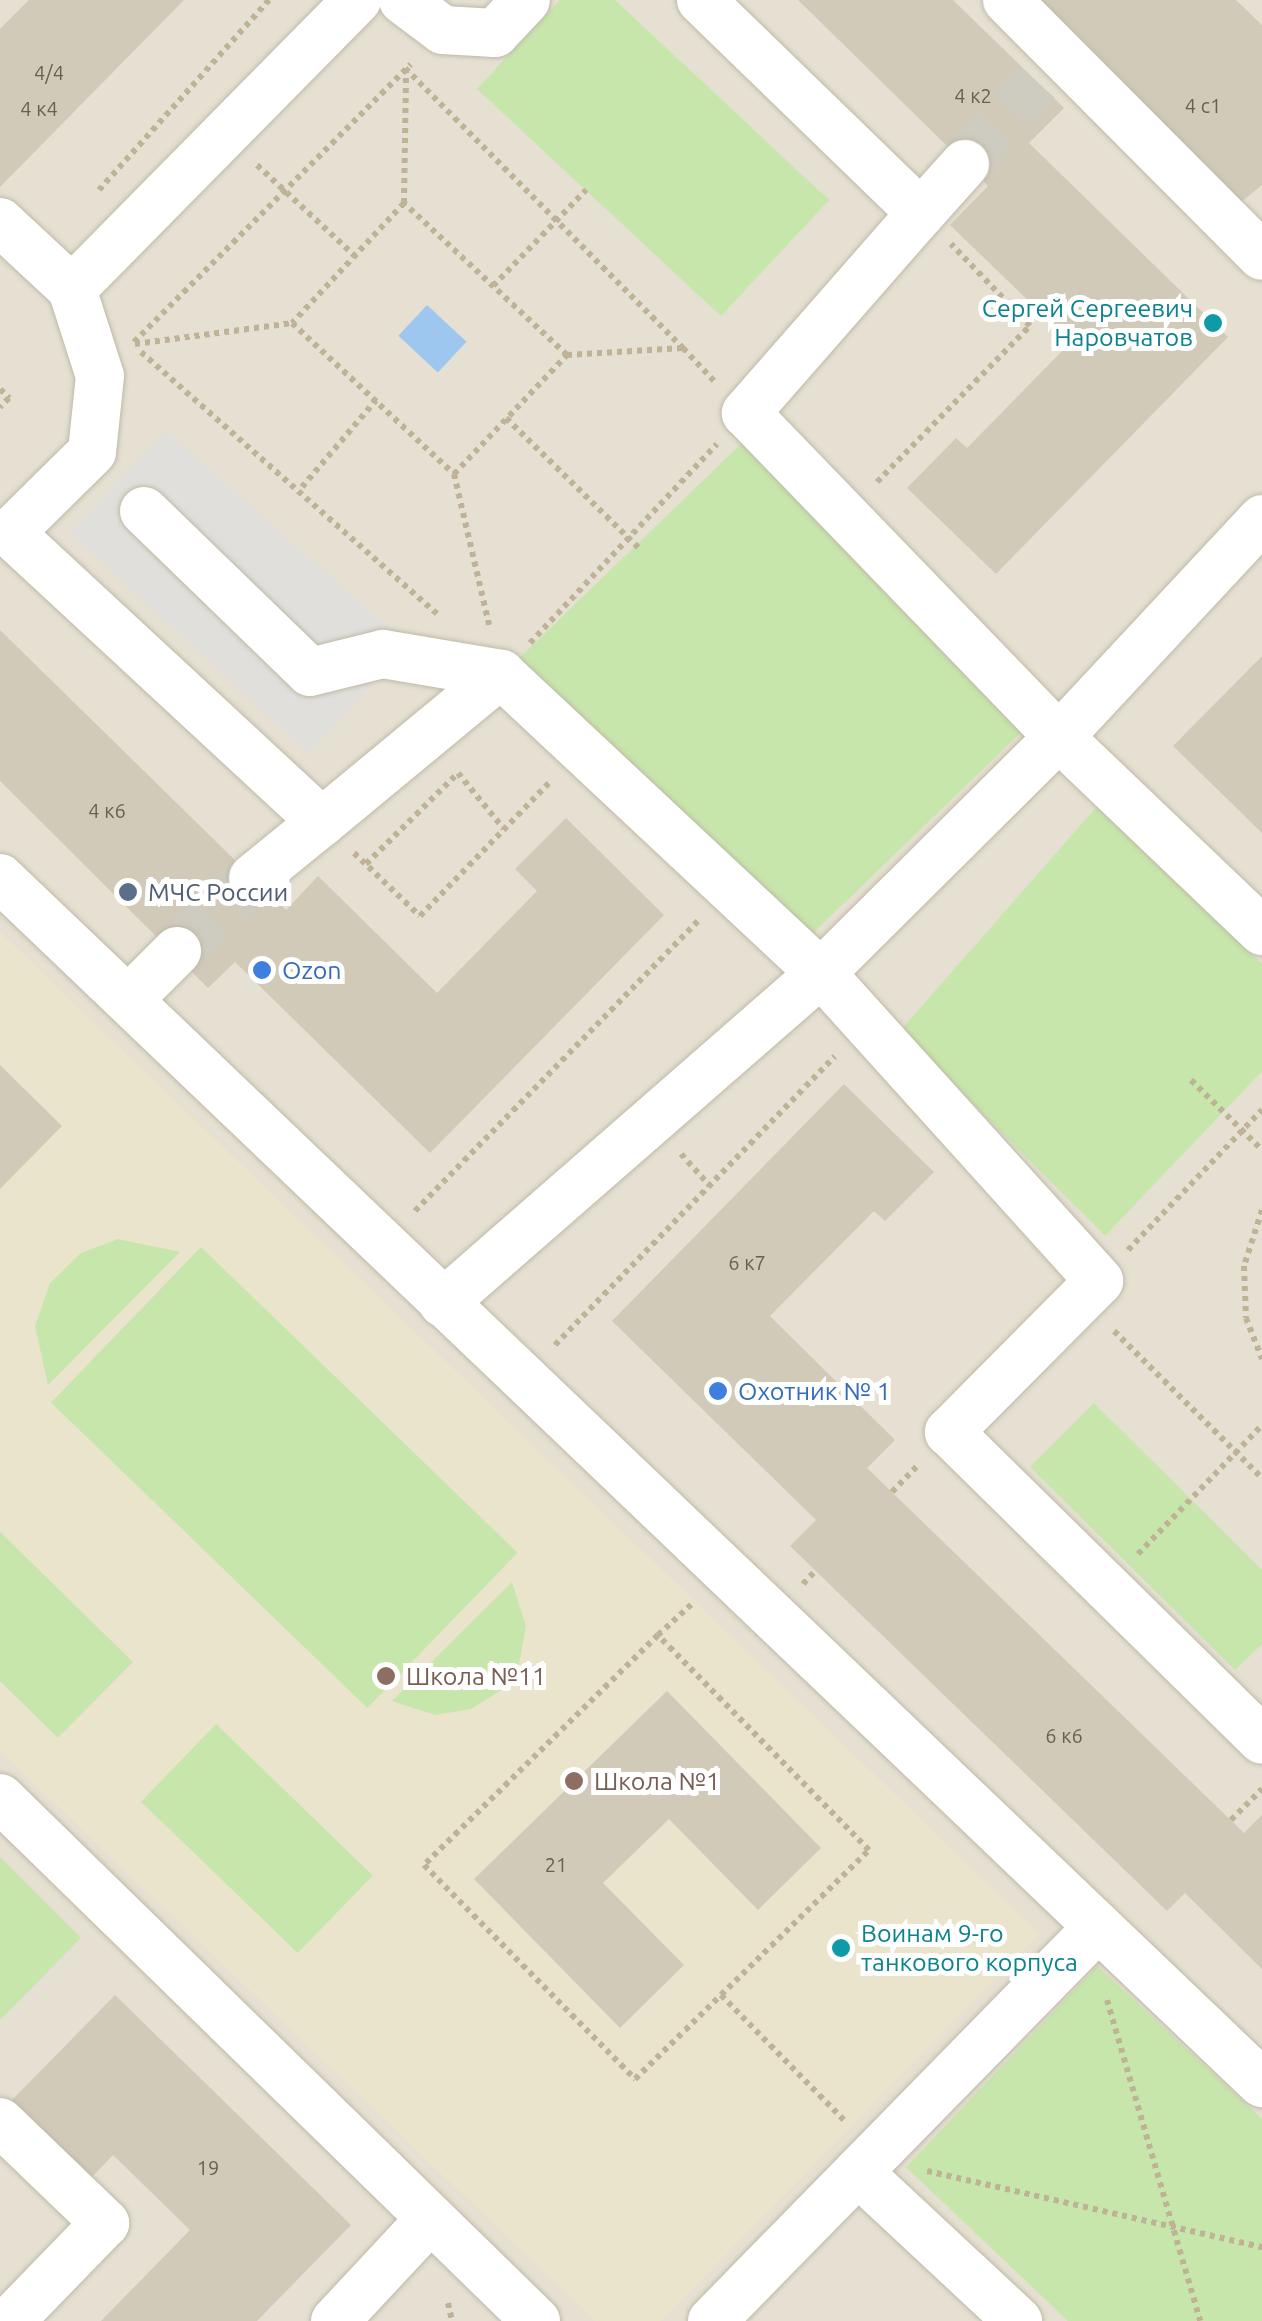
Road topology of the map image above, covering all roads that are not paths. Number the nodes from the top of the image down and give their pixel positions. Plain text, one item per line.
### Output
1 (357, 0) edge
2 (404, 0) edge
3 (526, 0) edge
4 (702, 0) edge
5 (1007, 0) edge
6 (965, 164) tunnel mouth
7 (921, 213) junction
8 (0, 222) edge
9 (1262, 256) edge
10 (72, 288) junction
11 (144, 511) dead end
12 (1262, 519) edge
13 (5, 538) edge
14 (501, 674) junction
15 (1059, 737) junction
16 (322, 822) junction
17 (0, 878) edge
18 (253, 878) tunnel mouth
19 (1262, 930) edge
20 (177, 950) tunnel mouth
21 (820, 973) junction
22 (129, 1000) junction
23 (443, 1303) junction
24 (1262, 1740) edge
25 (0, 1798) edge
26 (1098, 1928) junction
27 (1262, 2083) edge
28 (0, 2122) edge
29 (880, 2164) junction
30 (430, 2219) junction
31 (10, 2321) edge
32 (335, 2321) edge
33 (536, 2321) edge
34 (712, 2321) edge
35 (1018, 2321) edge

1 - 10 lane
2 - 3 lane
4 - 7 lane
5 - 9 lane
6 - 7 lane
7 - 15 lane
8 - 10 lane
10 - 13 lane
11 - 14 lane
12 - 15 lane
13 - 16 lane
14 - 16 lane
14 - 21 lane
15 - 19 lane
15 - 21 lane
16 - 18 lane
17 - 22 lane
20 - 22 lane
21 - 23 lane
21 - 24 lane
22 - 23 lane
23 - 26 lane
25 - 30 lane
26 - 27 lane
26 - 29 lane
28 - 31 lane
29 - 34 lane
29 - 35 lane
30 - 32 lane
30 - 33 lane

